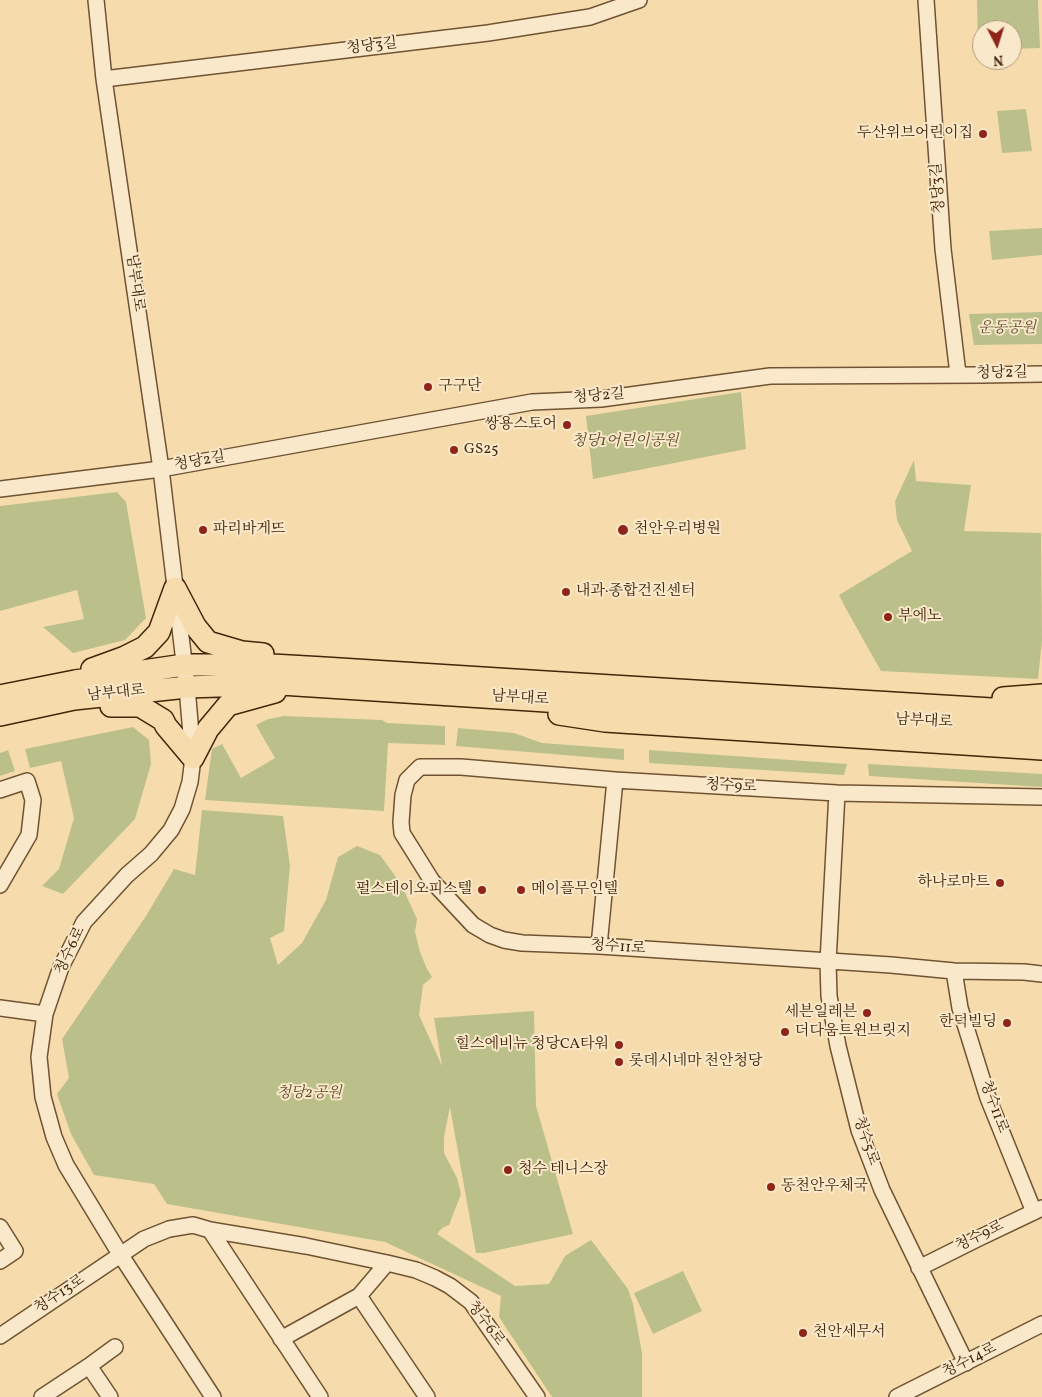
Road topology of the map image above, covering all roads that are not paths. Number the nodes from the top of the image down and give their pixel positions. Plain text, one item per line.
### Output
1 (96, 0) edge
2 (638, 0) edge
3 (926, 0) edge
4 (104, 79) junction
5 (958, 374) junction
6 (1042, 374) edge
7 (161, 469) junction
8 (0, 489) edge
9 (175, 588) junction
10 (184, 665) junction
11 (327, 677) junction
12 (187, 687) junction
13 (483, 688) junction
14 (1042, 695) edge
15 (0, 696) edge
16 (38, 697) junction
17 (1003, 698) junction
18 (1042, 700) edge
19 (1042, 712) edge
20 (0, 715) edge
21 (1042, 729) edge
22 (1042, 749) edge
23 (193, 758) junction
24 (420, 767) joint
25 (615, 780) junction
26 (0, 790) edge
27 (837, 793) junction
28 (1042, 797) edge
29 (0, 885) edge
30 (599, 946) junction
31 (828, 962) junction
32 (954, 971) junction
33 (1042, 974) edge
34 (0, 1008) edge
35 (45, 1014) junction
36 (1038, 1210) edge
37 (0, 1227) edge
38 (210, 1230) junction
39 (120, 1254) junction
40 (0, 1261) edge
41 (386, 1263) junction
42 (919, 1268) junction
43 (359, 1296) junction
44 (1042, 1324) edge
45 (0, 1336) edge
46 (281, 1339) junction
47 (115, 1348) dead end
48 (966, 1363) junction
49 (89, 1366) junction
50 (42, 1397) edge
51 (110, 1397) edge
52 (213, 1397) edge
53 (320, 1397) edge
54 (427, 1397) edge
55 (537, 1397) edge
56 (897, 1397) edge

1 - 4 street, 남부대로
2 - 4 street, 청당3길
3 - 5 street, 청당3길
4 - 7 street, 남부대로
5 - 6 street, 청당2길
5 - 7 street, 청당2길
7 - 8 street, 청당2길
7 - 9 street, 남부대로
9 - 10 street, 남부대로
9 - 11 highway
9 - 16 highway
10 - 11 highway, 남부대로
10 - 12 street, 청수6로
10 - 16 highway, 남부대로
11 - 12 highway, 남부대로
11 - 13 highway, 남부대로
11 - 23 highway
12 - 16 highway, 남부대로
12 - 23 street, 청수6로
13 - 17 highway
13 - 19 highway, 남부대로
13 - 21 highway, 남부대로
13 - 22 highway
14 - 17 highway
15 - 16 highway, 남부대로
16 - 20 highway, 남부대로
16 - 23 highway
17 - 18 highway
23 - 35 street, 청수6로
24 - 25 street, 청수9로
24 - 30 street, 청수11로
25 - 27 street, 청수9로
25 - 30 street
26 - 29 street
27 - 28 street, 청수9로
27 - 31 street, 청수5로
30 - 31 street, 청수11로
31 - 32 street, 청수11로
31 - 42 street, 청수5로
32 - 33 street, 청수11로
32 - 36 street, 청수11로
34 - 35 street
35 - 39 street, 청수6로
36 - 42 street, 청수9로
37 - 40 street
38 - 39 street, 청수6로
38 - 41 street, 청수6로
38 - 46 street
39 - 45 street, 청수13로
39 - 52 street, 청수6로
41 - 43 street
41 - 55 street, 청수6로
42 - 48 street, 청수5로
43 - 46 street
43 - 54 street
44 - 48 street, 청수14로
46 - 53 street
47 - 49 street
48 - 56 street, 청수14로
49 - 50 street
49 - 51 street

